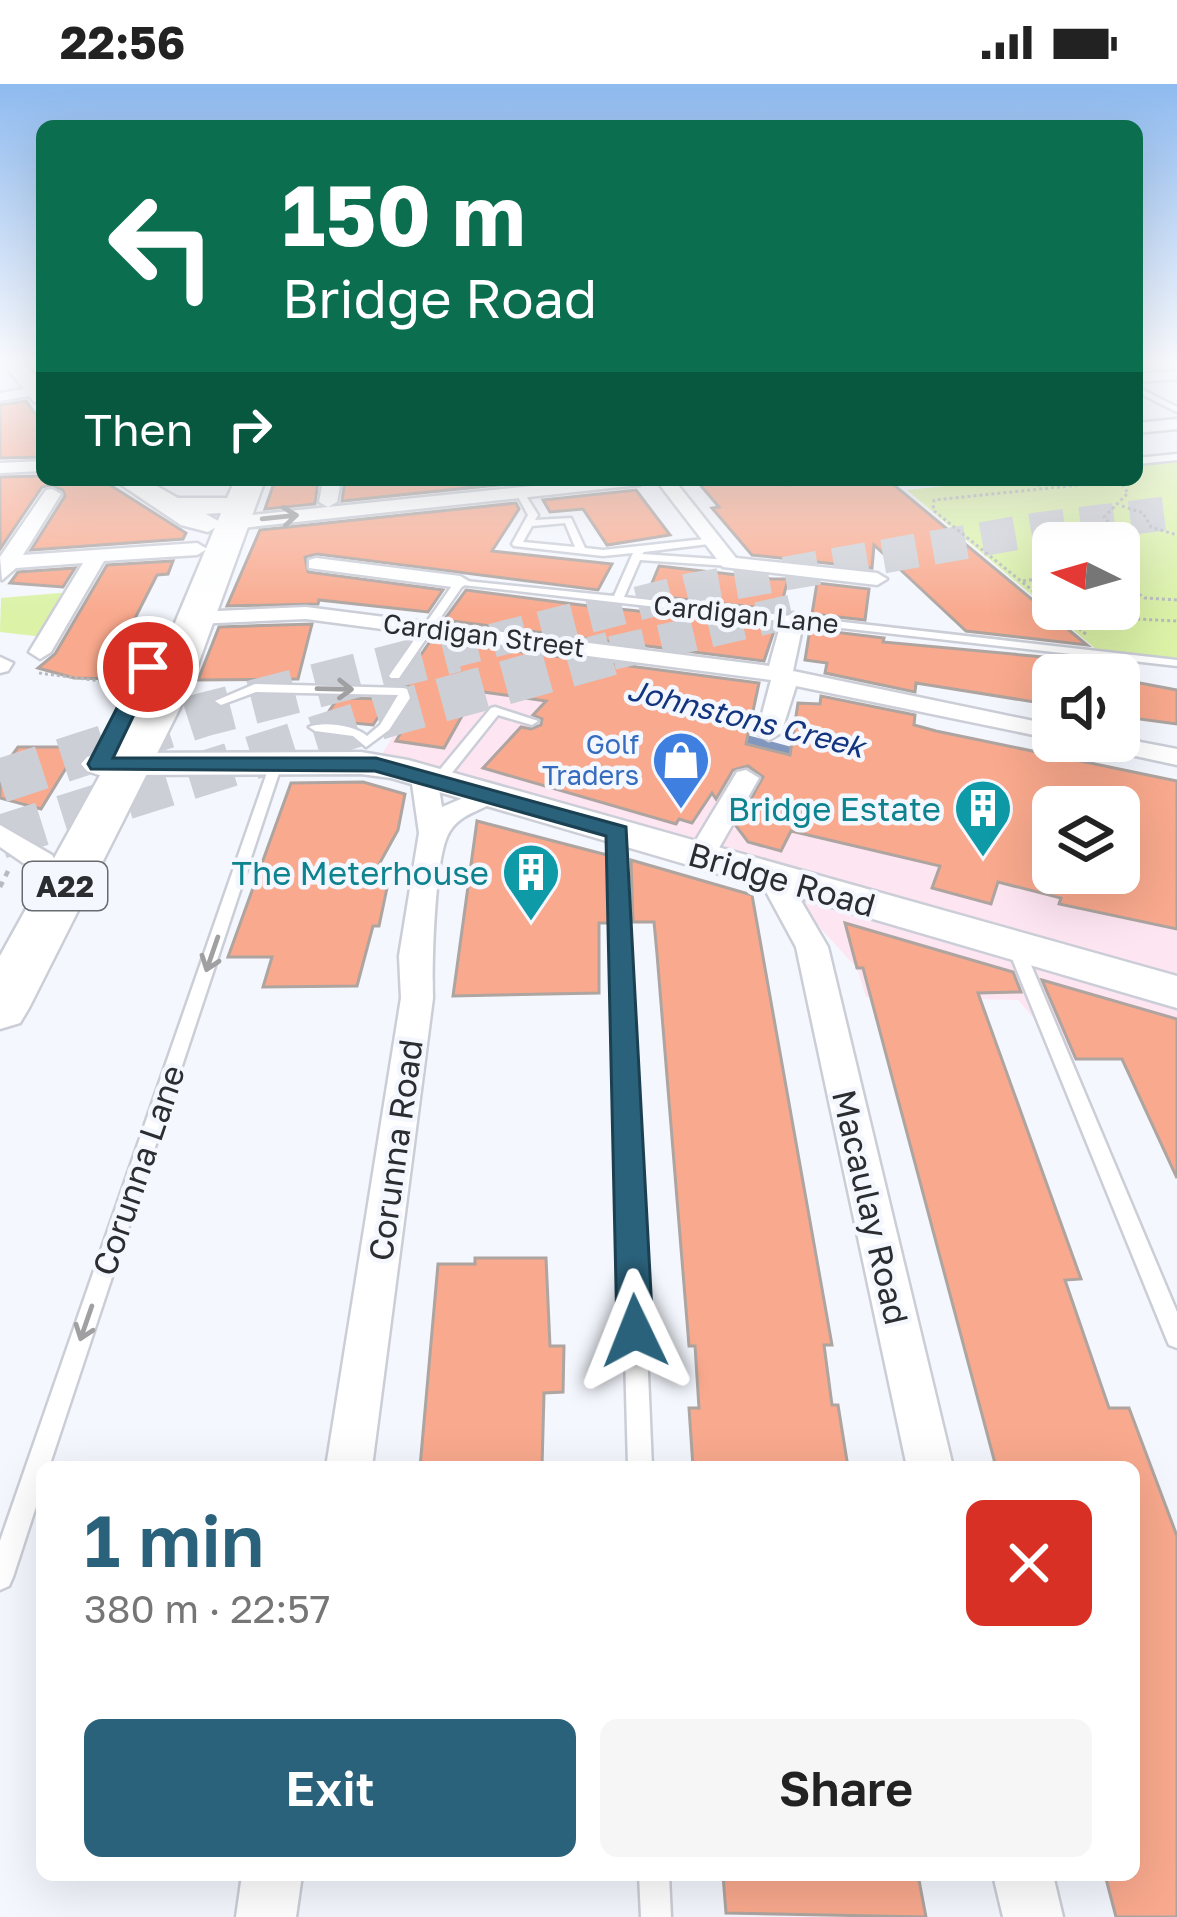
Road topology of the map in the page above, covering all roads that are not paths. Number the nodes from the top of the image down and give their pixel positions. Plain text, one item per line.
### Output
1 (1177, 457) edge
2 (1143, 460) edge
3 (36, 466) edge
4 (0, 468) edge
5 (137, 486) edge
6 (244, 486) edge
7 (331, 486) edge
8 (584, 486) edge
9 (670, 486) edge
10 (520, 493) junction
11 (52, 494) dead end
12 (172, 507) joint
13 (328, 508) junction
14 (217, 516) edge
15 (530, 523) junction
16 (714, 541) junction
17 (581, 551) junction
18 (639, 553) junction
19 (97, 557) junction
20 (730, 563) junction
21 (316, 564) junction
22 (3, 568) edge
23 (878, 579) dead end
24 (460, 582) junction
25 (618, 600) junction
26 (306, 614) junction
27 (196, 618) junction
28 (793, 620) junction
29 (429, 628) junction
30 (16, 663) edge
31 (1177, 663) edge
32 (394, 676) dead end
33 (782, 676) junction
34 (225, 701) dead end
35 (532, 721) dead end
36 (1032, 728) edge
37 (769, 733) dead end
38 (343, 745) junction
39 (1140, 749) edge
40 (1177, 757) edge
41 (114, 764) junction
42 (276, 764) junction
43 (738, 776) dead end
44 (431, 779) junction
45 (489, 795) junction
46 (618, 832) junction
47 (433, 833) junction
48 (14, 847) edge
49 (701, 856) junction
50 (773, 877) junction
51 (858, 901) junction
52 (0, 936) edge
53 (812, 946) junction
54 (1015, 946) junction
55 (1177, 992) edge
56 (0, 1008) edge
57 (1177, 1338) edge
58 (39, 1461) edge
59 (350, 1461) edge
60 (640, 1461) edge
61 (929, 1461) edge
62 (36, 1471) edge
63 (0, 1577) edge
64 (271, 1881) edge
65 (654, 1881) edge
66 (1024, 1881) edge
67 (266, 1917) edge
68 (656, 1917) edge
69 (1033, 1917) edge

1 - 2 lane
3 - 4 street
5 - 12 main road
6 - 14 highway, A22
7 - 13 street
8 - 10 street
9 - 16 street
10 - 13 street
10 - 15 lane
11 - 22 street
12 - 14 highway
14 -> 13 street
13 - 21 street
14 - 19 street
14 - 27 highway, A22
14 - 41 highway, A22
15 - 17 lane
15 - 17 lane
16 - 18 lane
16 - 20 street
17 - 18 lane
18 - 20 lane
18 - 25 lane
19 - 22 street
19 - 30 street
20 - 23 street
21 - 24 street, Cardigan Lane
21 - 26 street
24 - 25 lane, Cardigan Lane
24 - 29 lane
25 - 28 lane, Cardigan Lane
26 - 27 street, Cardigan Street
26 - 29 street, Cardigan Street
27 - 41 highway, A22
28 - 31 lane, Cardigan Lane
28 - 33 street
29 - 32 lane
29 - 33 street, Cardigan Street
33 - 36 street, Cardigan Street
33 - 37 street
34 -> 38 lane
35 - 44 lane
38 - 42 main road, Bridge Road
38 - 44 main road, Bridge Road
39 - 40 street
41 - 42 main road, Bridge Road
41 - 48 highway, A22
41 - 56 highway, A22
42 -> 58 lane, Corunna Lane
43 - 49 street
44 - 45 main road, Bridge Road
44 - 47 street, Corunna Road
45 - 46 main road, Bridge Road
45 - 47 street
46 - 49 main road, Bridge Road
46 - 60 lane
47 - 59 street, Corunna Road
48 - 52 highway, A22
49 - 50 main road, Bridge Road
50 - 51 main road, Bridge Road
50 - 53 street, Macaulay Road
51 - 53 street
51 - 54 main road, Bridge Road
53 - 61 street, Macaulay Road
54 - 55 main road, Bridge Road
54 - 57 lane
62 -> 63 lane, Corunna Lane
64 - 67 street
65 - 68 lane
66 - 69 street

